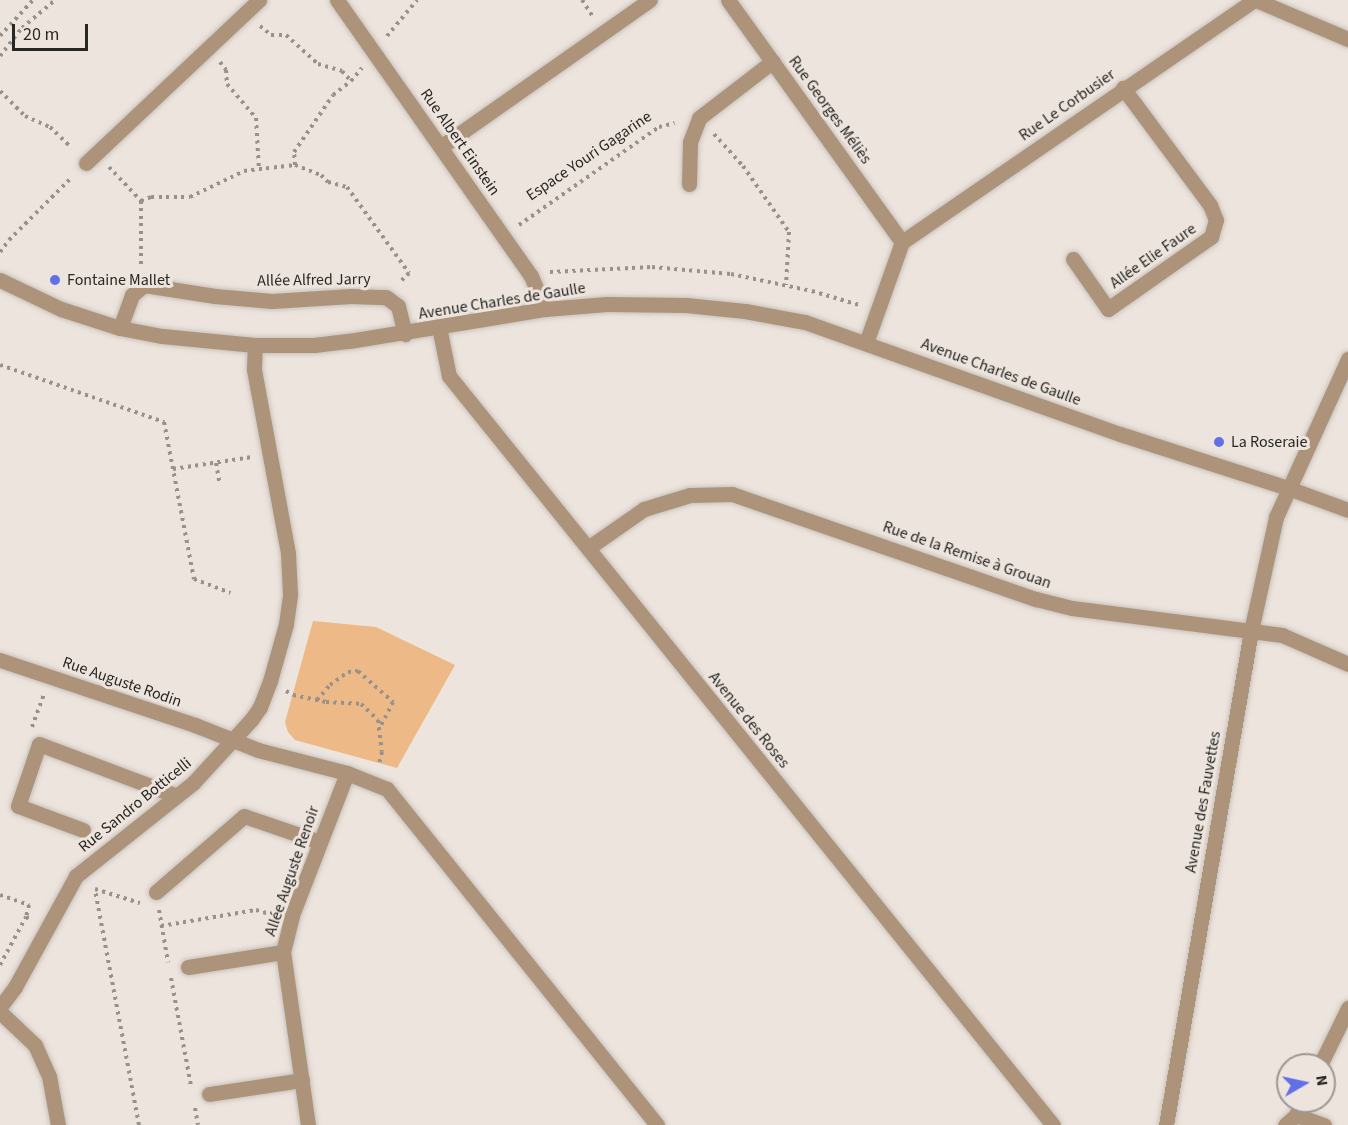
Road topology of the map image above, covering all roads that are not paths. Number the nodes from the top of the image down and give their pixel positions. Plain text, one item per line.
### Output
1 (259, 0) edge
2 (337, 0) edge
3 (650, 0) edge
4 (728, 0) edge
5 (1255, 0) edge
6 (1348, 39) edge
7 (773, 61) junction
8 (1123, 88) junction
9 (442, 146) junction
10 (91, 158) road end
11 (689, 184) dead end
12 (902, 242) junction
13 (1073, 259) dead end
14 (0, 280) edge
15 (545, 309) junction
16 (439, 327) junction
17 (120, 328) junction
18 (405, 334) junction
19 (866, 343) junction
20 (255, 345) junction
21 (1348, 359) edge
22 (1288, 488) junction
23 (1348, 510) edge
24 (588, 548) junction
25 (1251, 631) junction
26 (0, 660) edge
27 (1348, 664) edge
28 (232, 741) junction
29 (347, 773) junction
30 (177, 796) junction
31 (83, 830) dead end
32 (320, 842) junction
33 (152, 899) road end
34 (283, 952) junction
35 (188, 967) dead end
36 (0, 1007) edge
37 (1348, 1008) edge
38 (0, 1011) edge
39 (1326, 1053) edge
40 (302, 1080) junction
41 (209, 1094) dead end
42 (1295, 1114) edge
43 (57, 1125) edge
44 (308, 1125) edge
45 (657, 1125) edge
46 (1053, 1125) edge
47 (1166, 1125) edge
48 (1324, 1125) edge

1 - 10 street
2 - 9 street, Rue Albert Einstein
3 - 9 street
4 - 7 street, Rue Georges Méliès
5 - 6 street
5 - 8 street, Rue Le Corbusier
7 - 11 street
7 - 12 street, Rue Georges Méliès
8 - 12 street, Rue Le Corbusier
8 - 13 street, Allée Elie Faure
9 - 15 street, Rue Albert Einstein
12 - 19 street
14 - 17 street, Avenue Charles de Gaulle
15 - 16 street, Avenue Charles de Gaulle
15 - 19 street, Avenue Charles de Gaulle
16 - 18 street, Avenue Charles de Gaulle
16 - 24 street, Avenue des Roses
17 - 18 street, Allée Alfred Jarry
17 - 20 street, Avenue Charles de Gaulle
18 - 20 street, Avenue Charles de Gaulle
19 - 22 street, Avenue Charles de Gaulle
20 - 28 street, Rue Sandro Botticelli
21 - 22 street, Avenue des Fauvettes
22 - 23 street, Avenue Charles de Gaulle
22 - 25 street, Avenue des Fauvettes
24 - 25 street, Rue de la Remise à Grouan
24 - 46 street, Avenue des Roses
25 - 27 street, Rue de la Remise à Grouan
25 - 47 street, Avenue des Fauvettes
26 - 28 street, Rue Auguste Rodin
28 - 29 street, Rue Auguste Rodin
28 - 30 street, Rue Sandro Botticelli
29 - 32 street, Allée Auguste Renoir
29 - 45 street, Rue Auguste Rodin
30 - 31 street
30 - 36 street, Rue Sandro Botticelli
32 - 33 street
32 - 34 street, Allée Auguste Renoir
34 - 35 street
34 - 40 street, Allée Auguste Renoir
37 - 39 street
38 - 43 street
40 - 41 street
40 - 44 street, Allée Auguste Renoir
42 - 48 street

